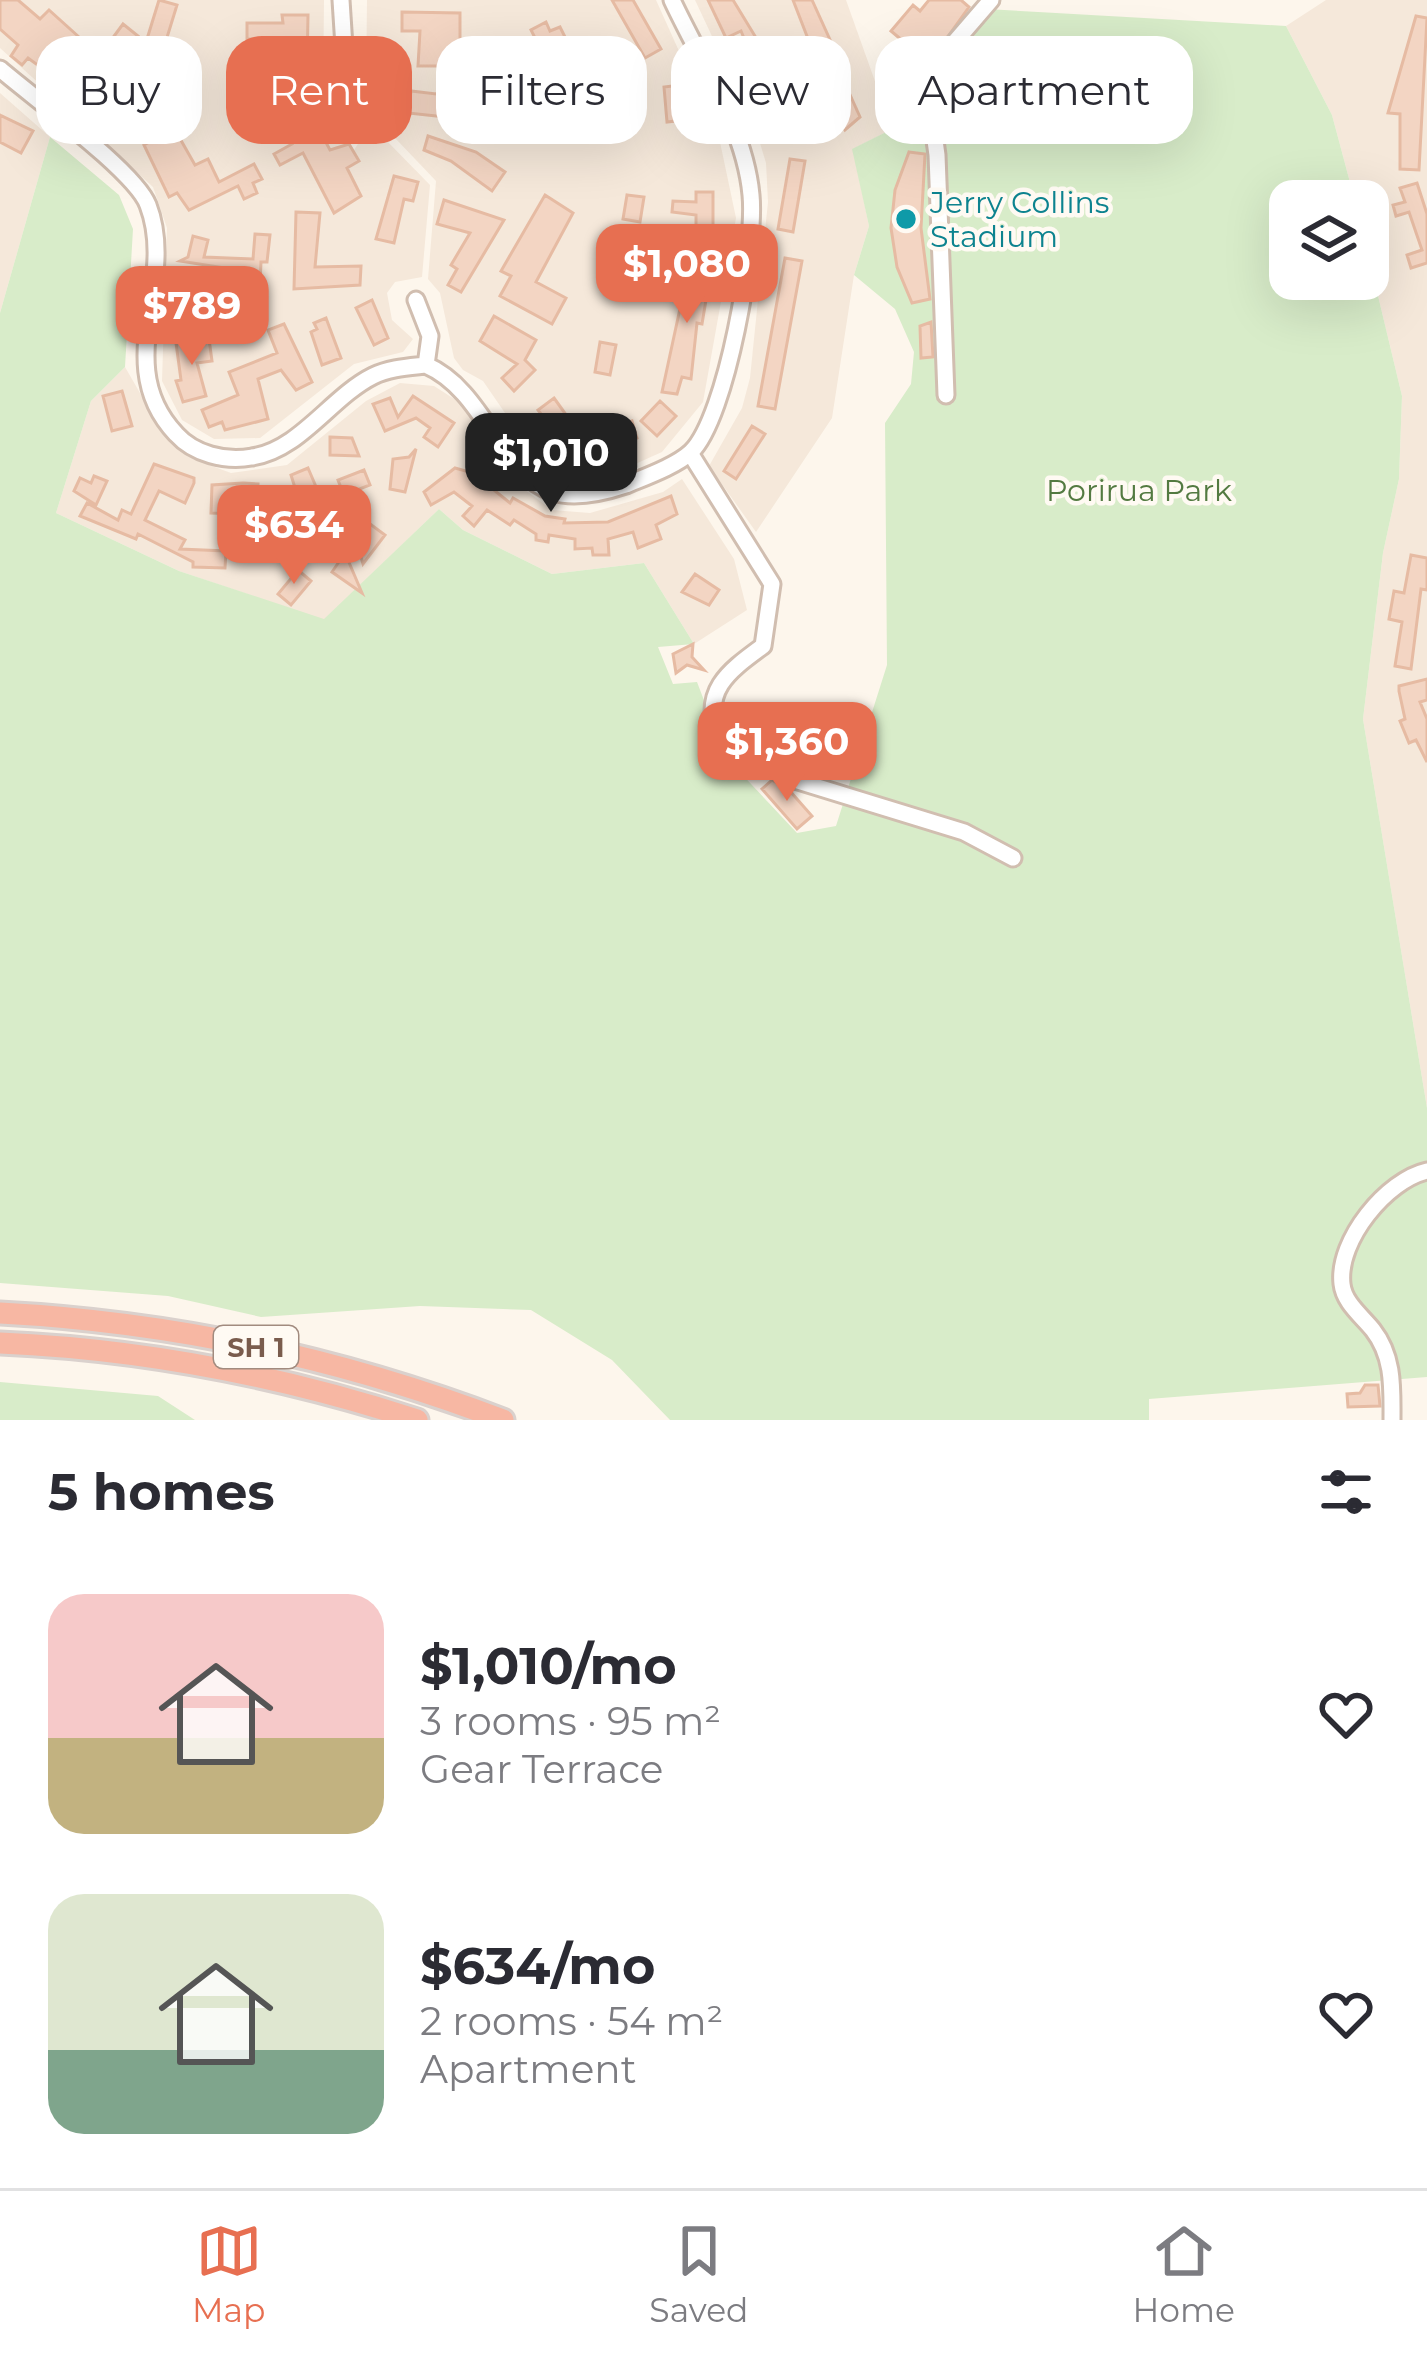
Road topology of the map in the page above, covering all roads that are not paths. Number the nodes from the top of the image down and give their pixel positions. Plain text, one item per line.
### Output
1 (341, 0) edge
2 (672, 0) edge
3 (991, 0) edge
4 (343, 36) edge
5 (0, 69) edge
6 (416, 300) dead end
7 (426, 365) junction
8 (946, 395) dead end
9 (690, 453) junction
10 (1013, 858) dead end
11 (1427, 1171) edge
12 (0, 1313) edge
13 (0, 1343) edge
14 (417, 1420) edge
15 (503, 1420) edge
16 (1392, 1420) edge

1 - 4 street
2 - 9 street
3 - 8 street
5 - 7 street
6 - 7 street
7 - 9 street
9 - 10 street
11 - 16 street
12 - 15 highway, SH 1
13 - 14 highway, SH 1

